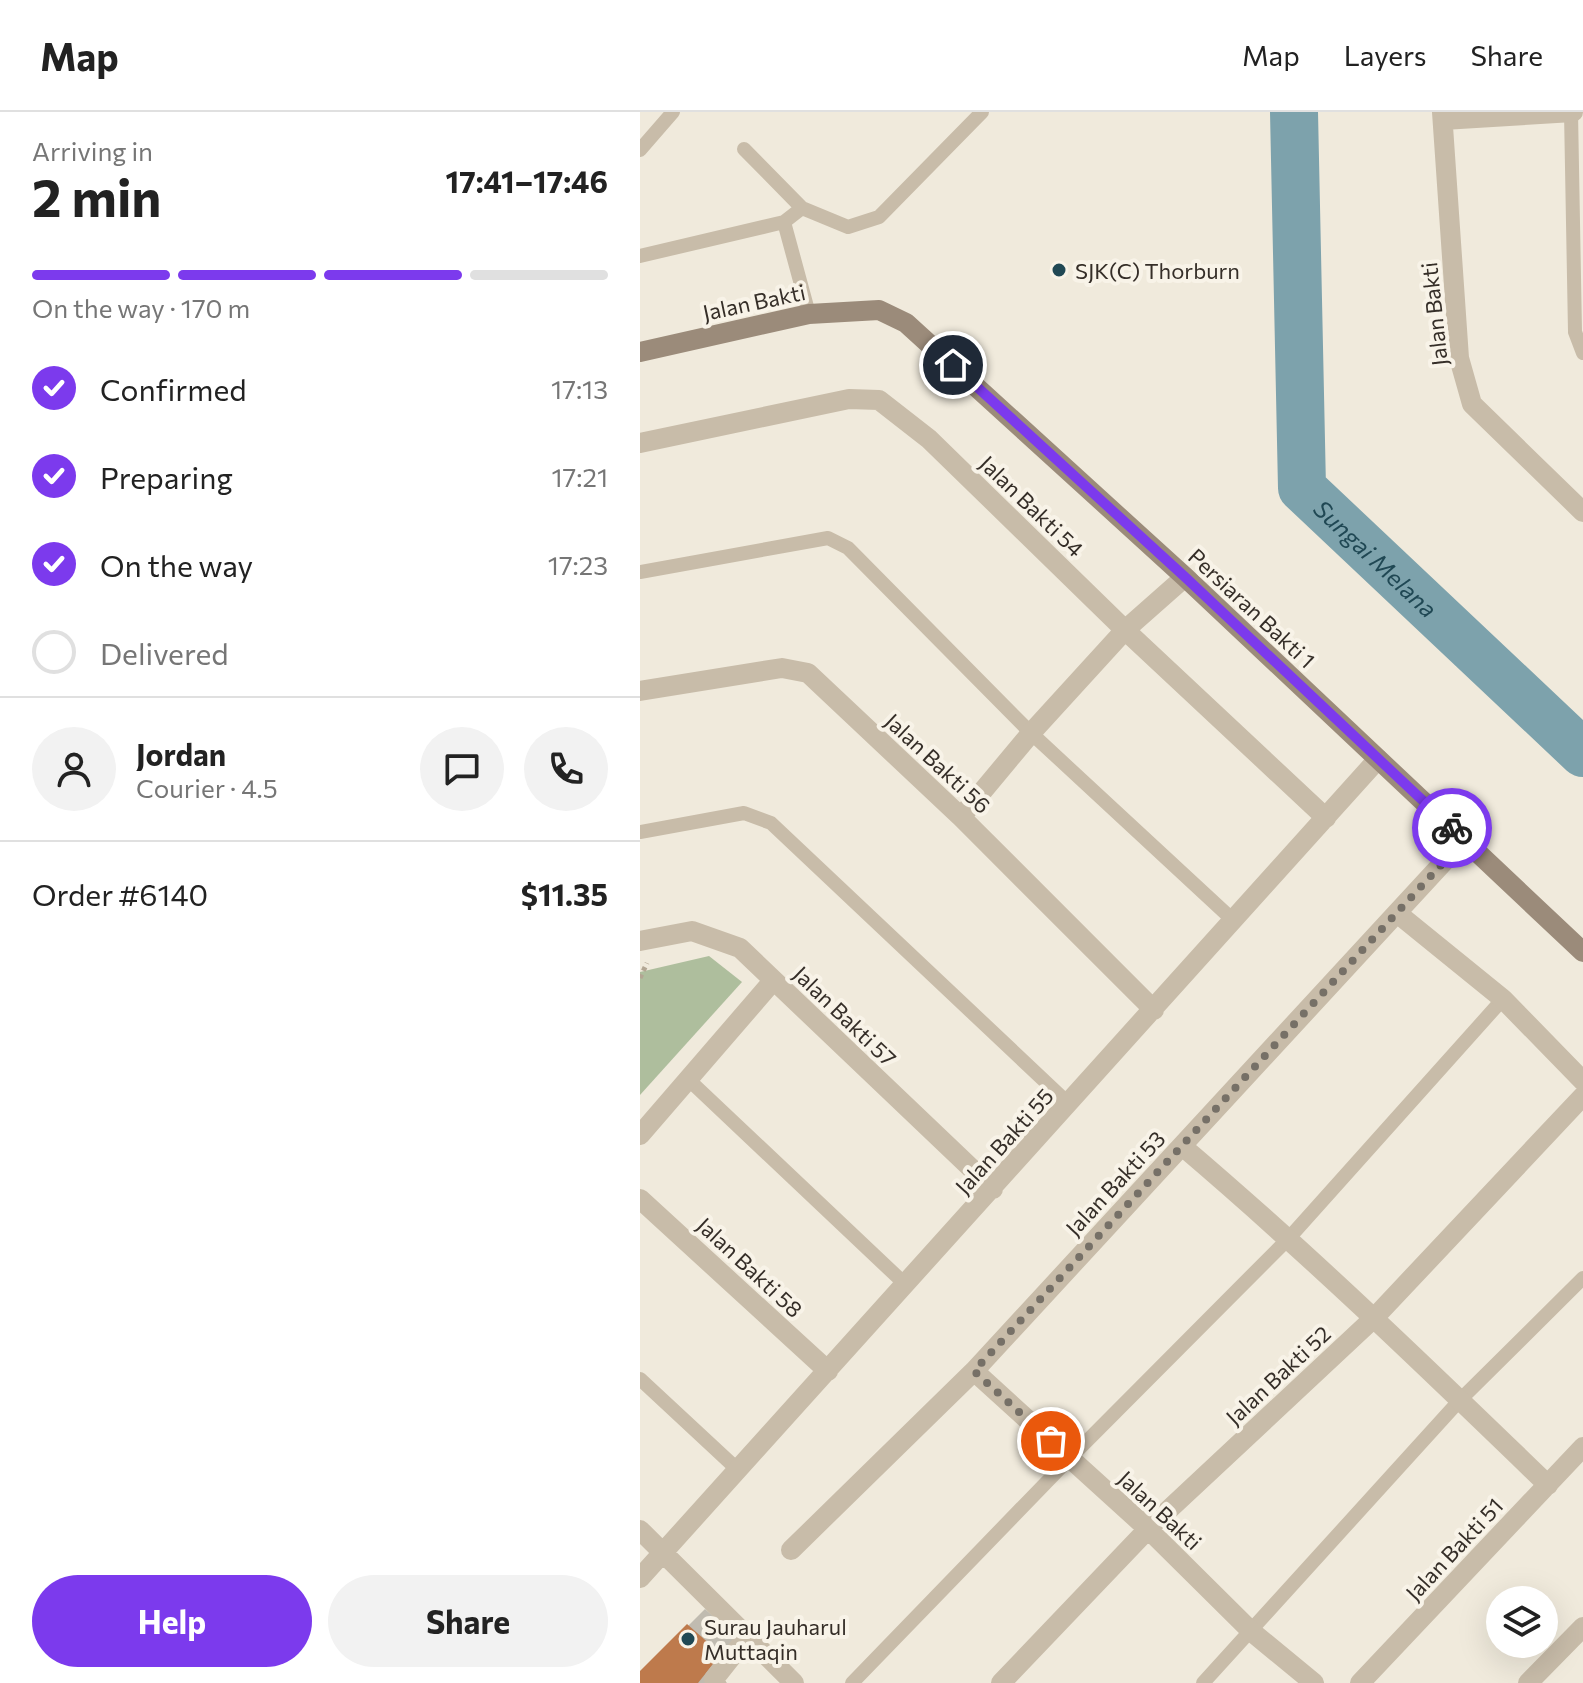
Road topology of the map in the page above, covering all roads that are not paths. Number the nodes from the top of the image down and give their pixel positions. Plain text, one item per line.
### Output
1 (673, 112) edge
2 (982, 112) edge
3 (1571, 112) edge
4 (1443, 116) edge
5 (744, 149) dead end
6 (640, 150) edge
7 (802, 208) junction
8 (784, 222) junction
9 (640, 256) edge
10 (879, 310) joint
11 (809, 314) junction
12 (644, 348) edge
13 (1583, 353) edge
14 (640, 443) edge
15 (1583, 512) edge
16 (640, 572) edge
17 (1185, 577) junction
18 (1125, 630) junction
19 (640, 691) edge
20 (1031, 733) junction
21 (1378, 759) junction
22 (961, 817) junction
23 (1326, 818) junction
24 (640, 832) edge
25 (1464, 840) junction
26 (1397, 913) junction
27 (1234, 921) junction
28 (640, 941) edge
29 (1583, 952) edge
30 (773, 981) junction
31 (1503, 999) junction
32 (1154, 1010) junction
33 (689, 1080) junction
34 (1583, 1081) edge
35 (1583, 1096) edge
36 (1069, 1104) junction
37 (640, 1135) edge
38 (1182, 1146) junction
39 (993, 1189) junction
40 (640, 1199) edge
41 (1289, 1238) junction
42 (1583, 1278) edge
43 (906, 1285) junction
44 (1375, 1317) junction
45 (828, 1371) junction
46 (974, 1371) junction
47 (640, 1379) edge
48 (1460, 1400) junction
49 (1583, 1447) edge
50 (1070, 1458) junction
51 (738, 1470) junction
52 (1548, 1485) junction
53 (1148, 1529) junction
54 (640, 1530) edge
55 (791, 1550) dead end
56 (664, 1553) junction
57 (640, 1578) edge
58 (1583, 1627) edge
59 (1252, 1632) junction
60 (748, 1636) junction
61 (716, 1683) edge
62 (794, 1683) edge
63 (852, 1683) edge
64 (1001, 1683) edge
65 (1203, 1683) edge
66 (1314, 1683) edge
67 (1360, 1683) edge
68 (1528, 1683) edge

1 - 6 lane
2 - 7 lane
3 - 4 street
3 - 13 lane
4 - 15 street, Jalan Bakti
5 - 7 lane
7 - 8 lane
8 - 9 lane
8 - 11 lane
10 - 11 street, Jalan Bakti
10 - 17 street, Persiaran Bakti 1
11 - 12 street, Jalan Bakti
14 - 18 street, Jalan Bakti 54
16 - 20 lane
17 - 18 street
17 - 21 street, Persiaran Bakti 1
18 - 20 street
18 - 23 street, Jalan Bakti 54
19 - 22 street, Jalan Bakti 56
20 - 22 street
20 - 27 lane
21 - 23 street, Jalan Bakti 55
21 - 25 street, Persiaran Bakti 1
22 - 32 street, Jalan Bakti 56
23 - 27 street, Jalan Bakti 55
24 - 36 lane
25 - 26 street, Jalan Bakti 53
25 - 29 street, Persiaran Bakti 1
26 - 31 street
26 - 38 street, Jalan Bakti 53
27 - 32 street, Jalan Bakti 55
28 - 30 street, Jalan Bakti 57
30 - 33 street
30 - 39 street, Jalan Bakti 57
31 - 34 street
31 - 41 lane
32 - 36 street, Jalan Bakti 55
33 - 37 street
33 - 43 lane
35 - 44 street, Jalan Bakti 52
36 - 39 street, Jalan Bakti 55
38 - 41 street
38 - 46 street, Jalan Bakti 53
39 - 43 street, Jalan Bakti 55
40 - 45 street, Jalan Bakti 58
41 - 44 street
41 - 50 lane
42 - 48 lane
43 - 45 street, Jalan Bakti 55
44 - 48 street
44 - 53 street, Jalan Bakti 52
45 - 51 street, Jalan Bakti 55
46 - 50 street, Jalan Bakti
46 - 55 street, Jalan Bakti 53
47 - 51 lane
48 - 52 street
48 - 59 lane
49 - 52 street, Jalan Bakti 51
50 - 53 street, Jalan Bakti
50 - 63 lane
51 - 56 street, Jalan Bakti 55
52 - 67 street, Jalan Bakti 51
53 - 59 street, Jalan Bakti
53 - 64 street, Jalan Bakti 52
54 - 56 street
56 - 57 street, Jalan Bakti 55
56 - 60 street
58 - 68 street
59 - 65 lane
59 - 66 street, Jalan Bakti
60 - 61 street
60 - 62 street

